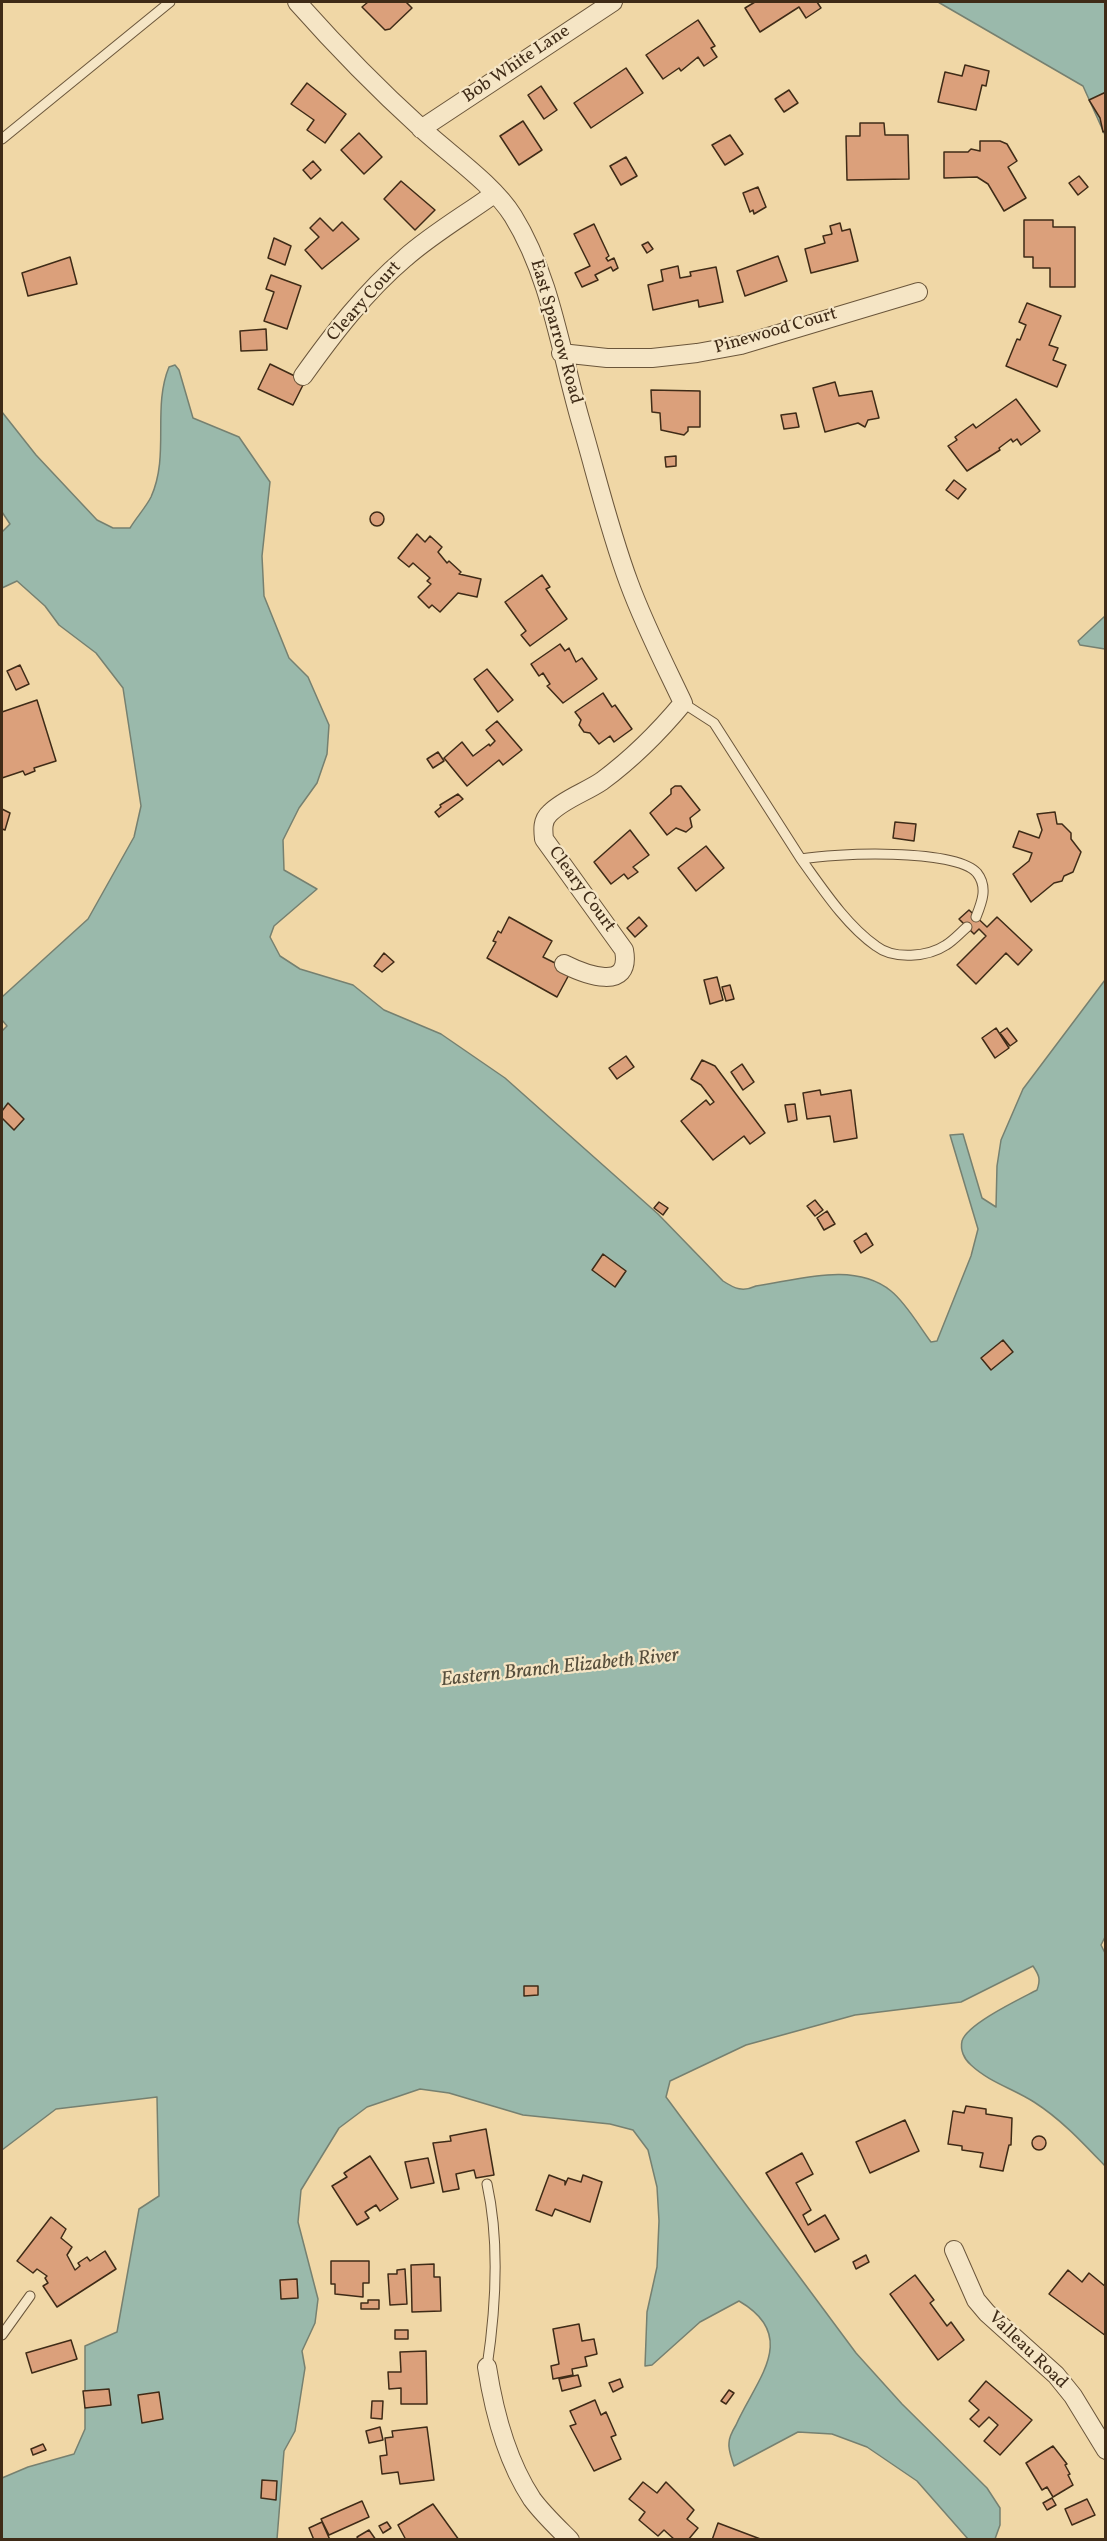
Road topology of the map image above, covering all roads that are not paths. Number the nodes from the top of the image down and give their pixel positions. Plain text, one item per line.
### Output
1 (170, 2) edge
2 (297, 2) edge
3 (613, 2) edge
4 (421, 129) junction
5 (2, 139) edge
6 (495, 194) junction
7 (918, 292) dead end
8 (561, 353) junction
9 (303, 376) dead end
10 (683, 703) junction
11 (801, 859) junction
12 (976, 917) dead end
13 (967, 927) dead end
14 (564, 964) dead end
15 (487, 2184) dead end
16 (954, 2250) dead end
17 (30, 2296) dead end
18 (2, 2335) edge
19 (487, 2367) joint
20 (1106, 2450) edge
21 (570, 2540) edge

1 - 5 lane
2 - 4 street, East Sparrow Road
3 - 4 street, Bob White Lane
4 - 6 street, East Sparrow Road
6 - 8 street, East Sparrow Road
6 - 9 street, Cleary Court
7 - 8 street, Pinewood Court
8 - 10 street, East Sparrow Road
10 - 11 lane
10 - 14 street, Cleary Court
11 - 12 lane
11 - 13 lane
15 - 19 lane
16 - 20 street, Valleau Road
17 - 18 lane
19 - 21 street

